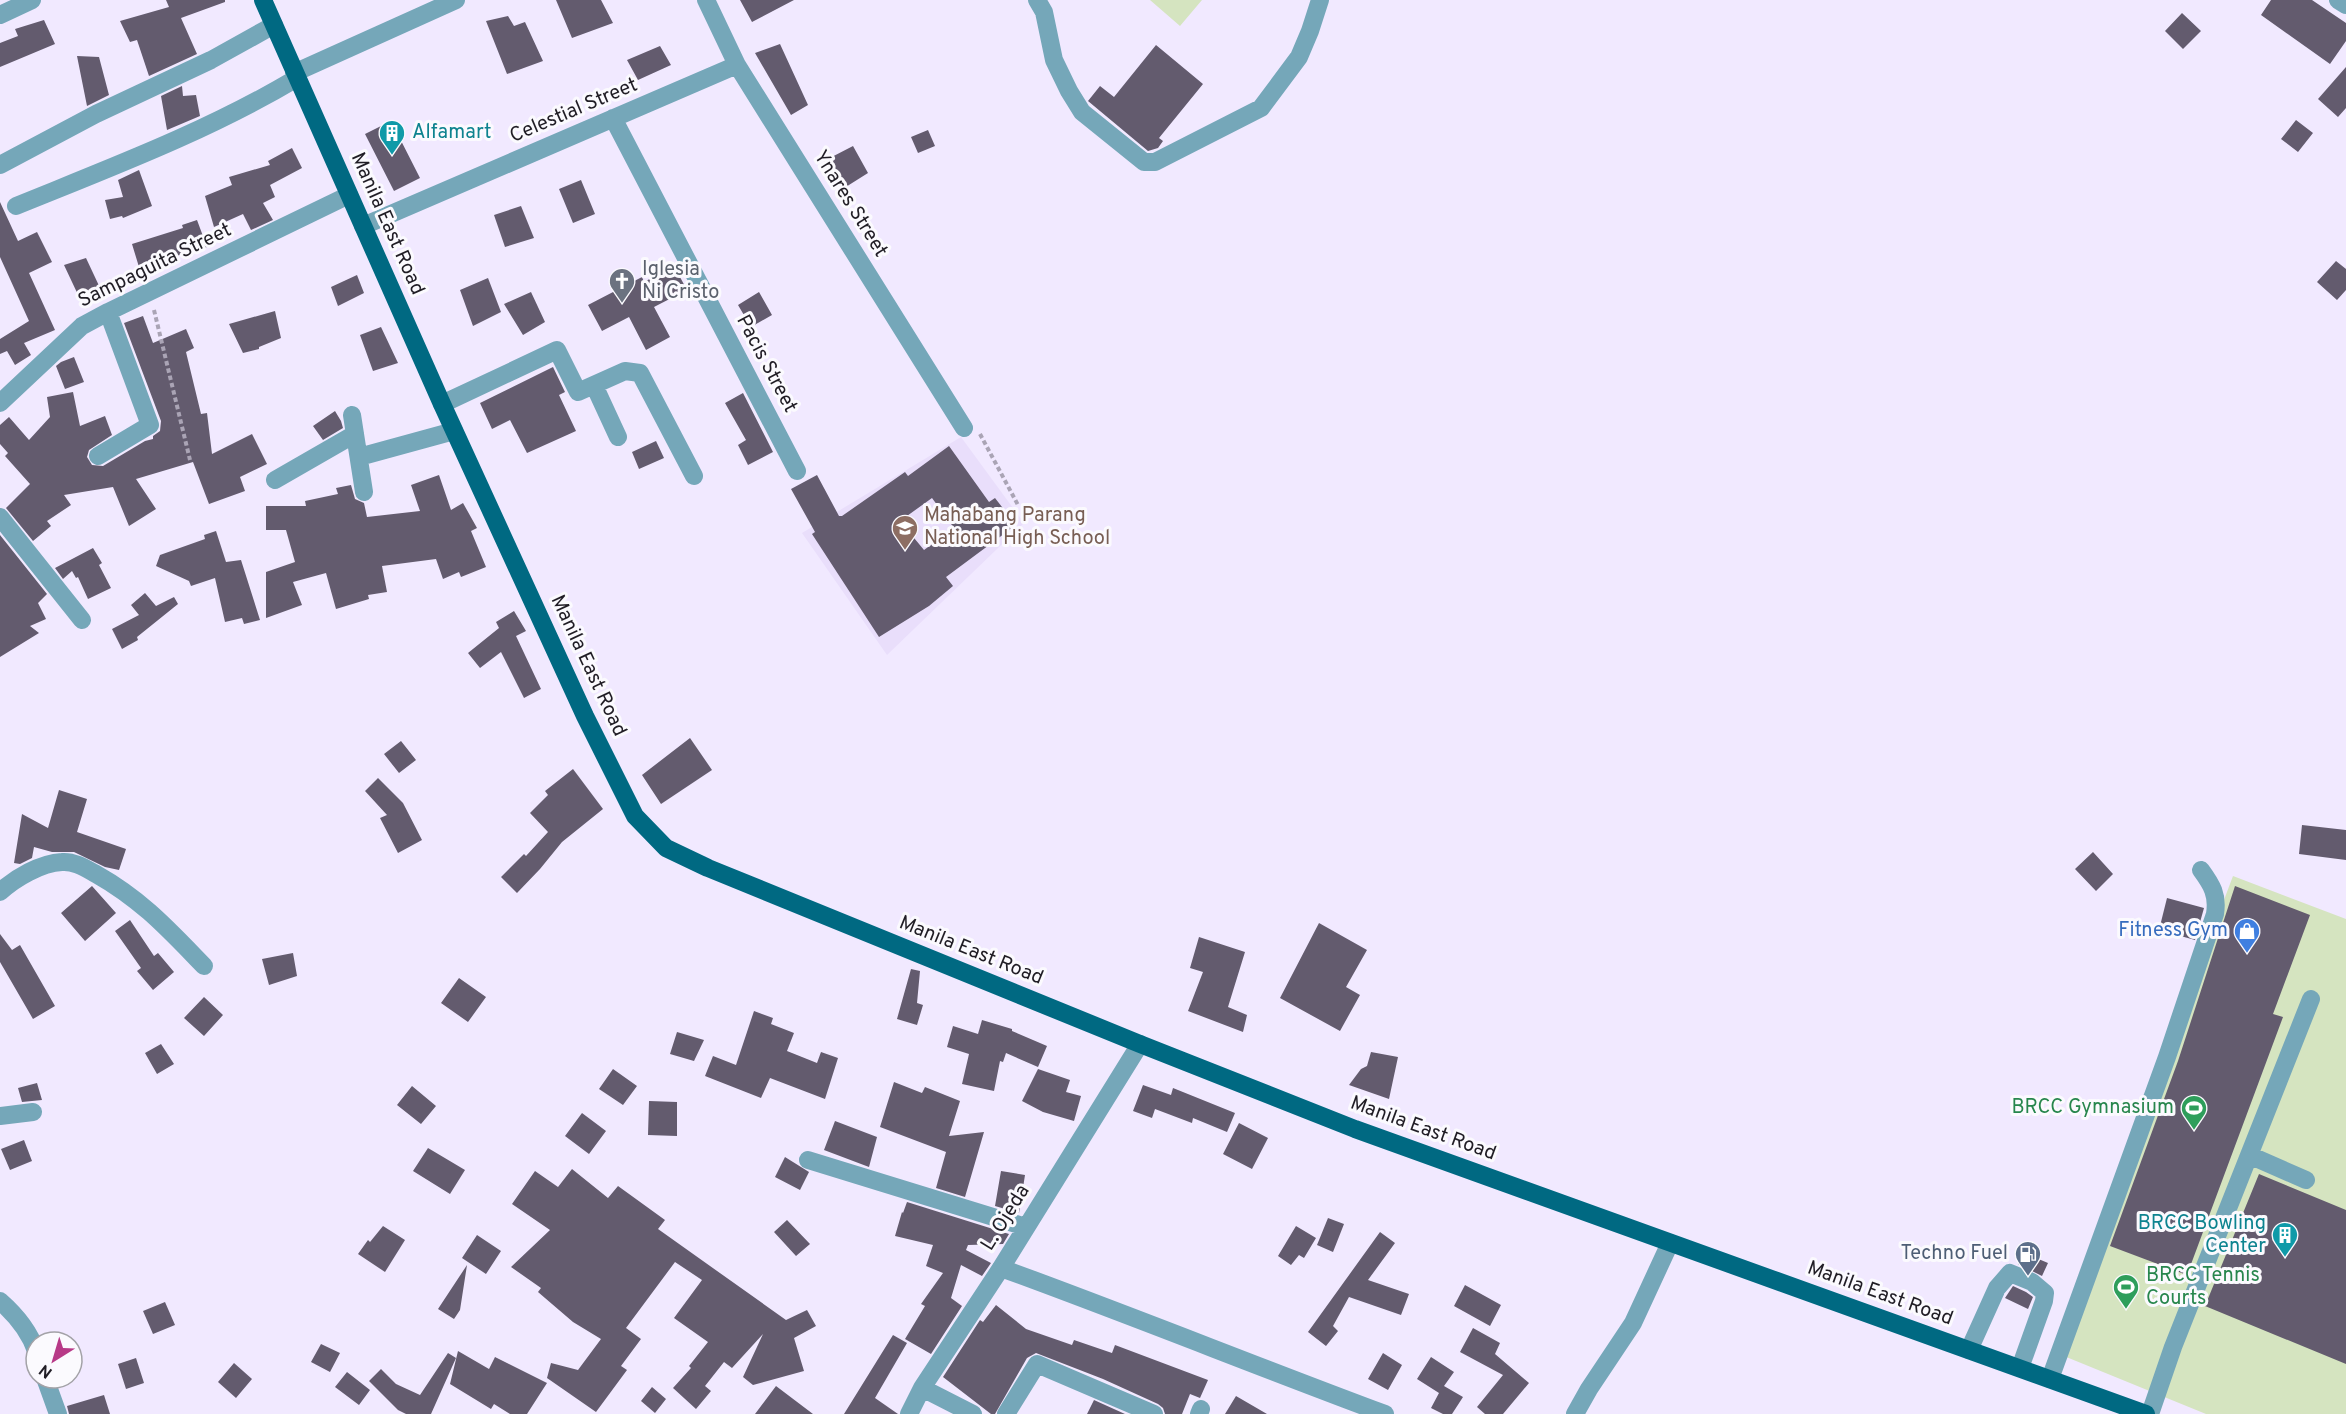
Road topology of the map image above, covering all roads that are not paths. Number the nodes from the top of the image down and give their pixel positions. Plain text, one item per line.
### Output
1 (32, 0) edge
2 (263, 0) edge
3 (456, 0) edge
4 (706, 0) edge
5 (1037, 0) edge
6 (1320, 0) edge
7 (2338, 0) edge
8 (2346, 5) edge
9 (0, 15) edge
10 (274, 25) junction
11 (736, 65) junction
12 (296, 75) junction
13 (613, 118) junction
14 (0, 165) edge
15 (349, 195) junction
16 (16, 206) dead end
17 (363, 226) junction
18 (108, 312) junction
19 (586, 389) junction
20 (2, 397) edge
21 (442, 404) junction
22 (352, 415) dead end
23 (964, 428) road end
24 (454, 431) junction
25 (355, 434) junction
26 (618, 437) dead end
27 (98, 456) dead end
28 (359, 457) junction
29 (797, 471) dead end
30 (694, 476) dead end
31 (275, 480) dead end
32 (364, 492) dead end
33 (0, 517) edge
34 (82, 620) dead end
35 (2201, 870) dead end
36 (0, 892) edge
37 (204, 966) dead end
38 (2311, 999) dead end
39 (1140, 1044) junction
40 (33, 1112) dead end
41 (0, 1116) edge
42 (2249, 1155) junction
43 (808, 1160) dead end
44 (2306, 1180) dead end
45 (1026, 1227) junction
46 (1670, 1243) junction
47 (1001, 1268) junction
48 (0, 1301) edge
49 (26, 1330) edge
50 (1969, 1350) junction
51 (2020, 1368) junction
52 (2050, 1379) junction
53 (922, 1388) junction
54 (49, 1390) edge
55 (58, 1414) edge
56 (909, 1414) edge
57 (973, 1414) edge
58 (1006, 1414) edge
59 (1154, 1414) edge
60 (1385, 1414) edge
61 (1575, 1414) edge
62 (2148, 1414) edge

1 - 9 street
2 - 10 main road, Manila East Road
3 - 12 street
4 - 11 street, Ynares Street
5 - 6 street
7 - 8 street
10 - 12 main road, Manila East Road
10 - 14 street
11 - 13 street, Celestial Street
11 - 23 street, Ynares Street
12 - 15 main road, Manila East Road
12 - 16 street
13 - 17 street, Celestial Street
13 - 29 street, Pacis Street
15 - 17 main road, Manila East Road
15 - 18 street, Sampaguita Street
17 - 21 main road, Manila East Road
18 - 20 street, Sampaguita Street
18 - 27 street
19 - 21 street
19 - 26 street
19 - 30 street
21 - 24 main road, Manila East Road
22 - 25 street
24 - 28 street
24 - 39 main road, Manila East Road
25 - 28 street
25 - 31 street
28 - 32 street
33 - 34 street
35 - 52 street
36 - 37 street
38 - 42 street
39 - 45 street, L. Ojeda
39 - 46 main road, Manila East Road
40 - 41 street
42 - 44 street
42 - 62 street
43 - 45 street
45 - 47 street, L. Ojeda
46 - 50 main road, Manila East Road
46 - 61 street
47 - 53 street, L. Ojeda
47 - 60 street
48 - 49 street
50 - 51 main road, Manila East Road
50 - 51 street
51 - 52 main road, Manila East Road
52 - 62 main road, Manila East Road
53 - 56 street, L. Ojeda
53 - 57 street
54 - 55 street
58 - 59 street

